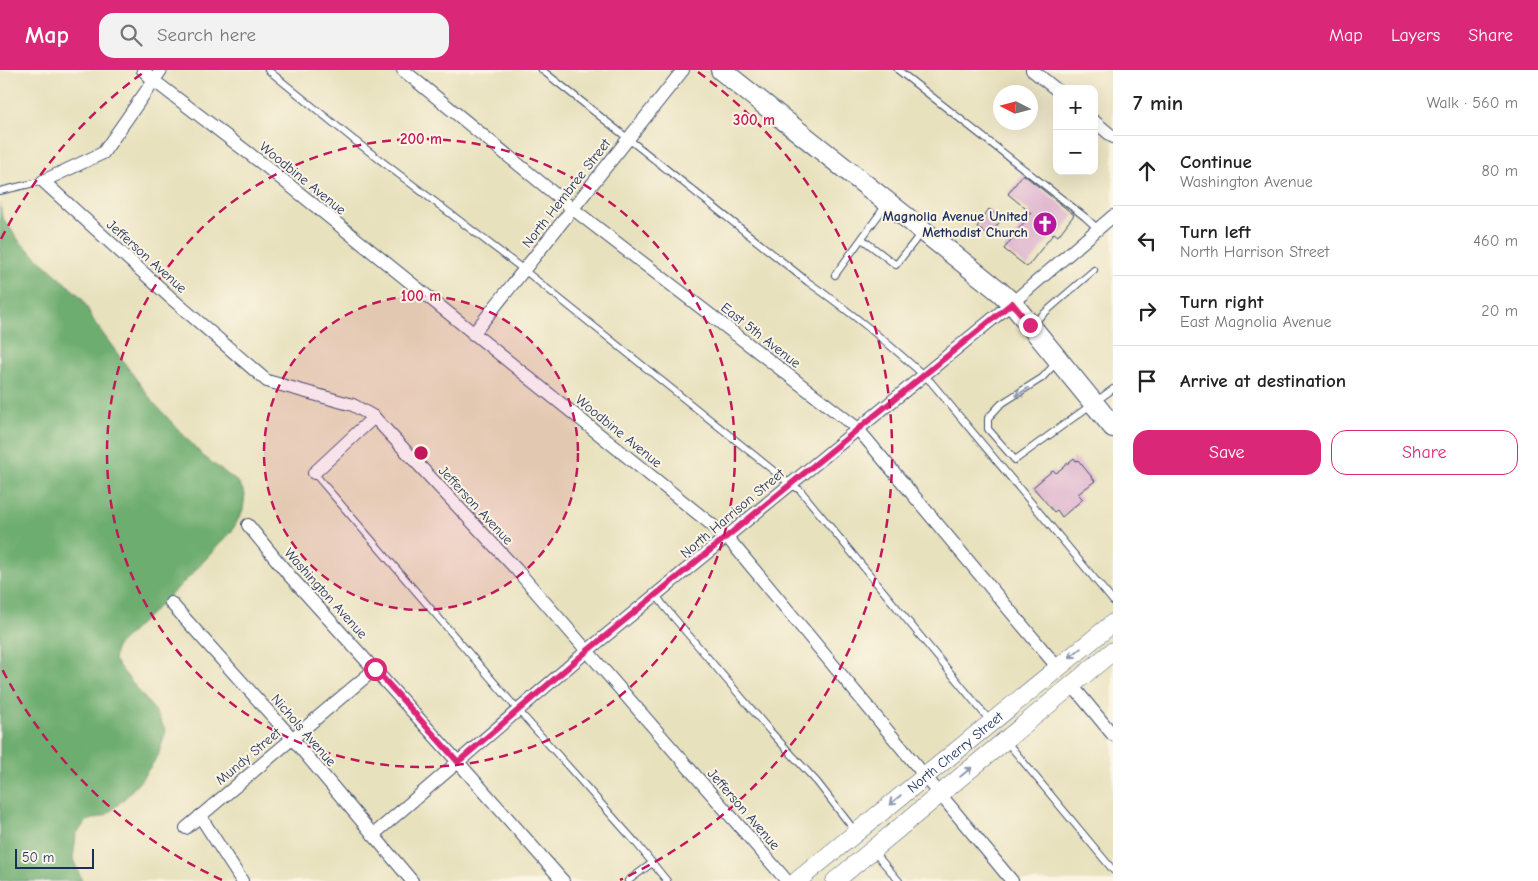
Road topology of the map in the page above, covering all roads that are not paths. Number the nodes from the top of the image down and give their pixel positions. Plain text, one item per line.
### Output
1 (143, 70) edge
2 (268, 70) edge
3 (403, 70) edge
4 (542, 70) edge
5 (683, 70) edge
6 (721, 70) edge
7 (898, 70) edge
8 (1032, 70) edge
9 (157, 75) edge
10 (1053, 87) edge
11 (1098, 124) edge
12 (1113, 136) edge
13 (628, 139) junction
14 (43, 182) junction
15 (0, 192) edge
16 (888, 203) junction
17 (573, 209) junction
18 (1113, 216) edge
19 (1098, 229) junction
20 (923, 231) junction
21 (862, 239) junction
22 (524, 270) junction
23 (1094, 270) dead end
24 (835, 275) dead end
25 (1012, 303) junction
26 (1030, 325) junction
27 (473, 334) junction
28 (1058, 360) junction
29 (923, 375) junction
30 (1113, 389) edge
31 (1094, 404) junction
32 (374, 417) junction
33 (1113, 427) edge
34 (857, 428) junction
35 (314, 473) joint
36 (790, 484) junction
37 (248, 525) dead end
38 (727, 537) junction
39 (656, 594) junction
40 (1113, 601) edge
41 (171, 602) dead end
42 (1113, 623) edge
43 (587, 651) junction
44 (1113, 651) edge
45 (1058, 668) junction
46 (375, 669) junction
47 (1071, 684) junction
48 (518, 710) junction
49 (991, 722) junction
50 (1113, 735) edge
51 (292, 738) junction
52 (1005, 740) junction
53 (458, 762) junction
54 (925, 775) junction
55 (940, 793) junction
56 (200, 816) junction
57 (186, 828) dead end
58 (856, 832) junction
59 (373, 835) junction
60 (872, 850) junction
61 (652, 863) junction
62 (1113, 870) edge
63 (242, 881) edge
64 (412, 881) edge
65 (563, 881) edge
66 (628, 881) edge
67 (667, 881) edge
68 (787, 881) edge
69 (797, 881) edge
70 (835, 881) edge
71 (899, 881) edge
72 (1012, 881) edge

1 - 9 street, Woodbine Avenue
2 - 22 lane
3 - 17 street, East 5th Avenue
4 - 13 lane
5 - 13 street, North Hembree Street
6 - 16 main road
7 - 19 lane
8 - 10 street
9 - 14 street
9 - 27 street, Woodbine Avenue
11 - 12 street
13 - 17 street, North Hembree Street
13 - 29 lane
14 - 15 lane
14 - 32 street, Jefferson Avenue
16 - 20 main road
16 - 21 lane
17 - 22 street, North Hembree Street
17 - 34 street, East 5th Avenue
18 - 19 street, North Harrison Street
19 - 25 street, North Harrison Street
20 - 21 lane
20 - 25 main road
21 - 24 lane
22 - 27 street, North Hembree Street
22 - 36 lane
23 - 26 lane
25 - 26 main road
25 - 29 street, North Harrison Street
26 - 28 main road
27 - 38 street, Woodbine Avenue
28 - 31 main road
28 -> 31 lane
29 - 34 street, North Harrison Street
29 - 40 lane
30 - 31 lane
31 - 33 main road
32 - 35 street
32 - 43 street, Jefferson Avenue
34 - 36 street, North Harrison Street
34 - 45 street, East 5th Avenue
35 - 48 lane
36 - 38 street, North Harrison Street
36 - 49 lane
37 - 46 street, Washington Avenue
38 - 39 street, North Harrison Street
38 - 54 street, Woodbine Avenue
39 - 43 street, North Harrison Street
39 - 58 lane
41 - 51 street, Nichols Avenue
42 -> 45 main road, North Cherry Street
43 - 48 street, North Harrison Street
43 - 68 street, Jefferson Avenue
44 - 47 main road, North Cherry Street
45 - 49 main road, North Cherry Street
46 - 51 street, Mundy Street
46 - 53 street, Washington Avenue
47 - 50 street
47 - 52 main road, North Cherry Street
48 - 53 street, North Harrison Street
48 - 61 lane
49 - 54 main road, North Cherry Street
51 - 56 street, Mundy Street
51 - 59 street, Nichols Avenue
55 -> 52 main road, North Cherry Street
52 - 62 lane
53 - 59 street, North Harrison Street
53 - 65 street, Washington Avenue
54 - 55 street, Woodbine Avenue
54 -> 58 main road, North Cherry Street
55 - 60 main road, North Cherry Street
55 - 72 street, Woodbine Avenue
56 - 57 street, Mundy Street
56 - 63 street
58 - 69 main road, North Cherry Street
59 - 64 street, Nichols Avenue
60 - 70 main road, North Cherry Street
60 - 71 lane
61 - 66 lane
61 - 67 lane

